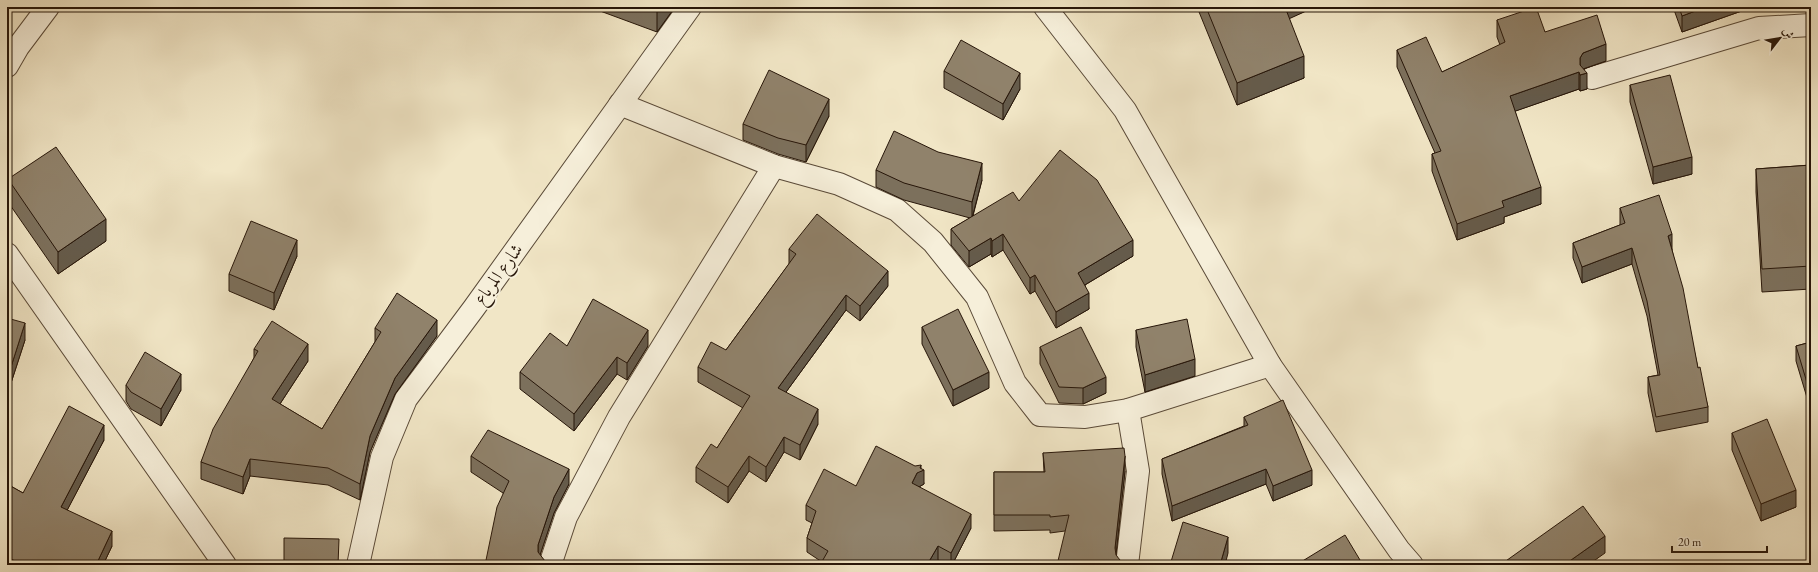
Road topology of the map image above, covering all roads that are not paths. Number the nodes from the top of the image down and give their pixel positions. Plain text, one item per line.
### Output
1 (48, 7) edge
2 (690, 7) edge
3 (1045, 7) edge
4 (1811, 25) edge
5 (7, 66) edge
6 (1592, 78) dead end
7 (620, 104) junction
8 (774, 166) junction
9 (7, 254) edge
10 (1270, 365) junction
11 (1128, 410) junction
12 (1405, 560) edge
13 (225, 565) edge
14 (358, 565) edge
15 (550, 565) edge
16 (1127, 565) edge

1 - 5 street
2 - 7 street, شارع المرباع
3 - 10 street
4 - 6 street
7 - 8 street
7 - 14 street, شارع المرباع
8 - 11 street
8 - 15 street
9 - 13 street
10 - 11 street
10 - 12 street
11 - 16 street

